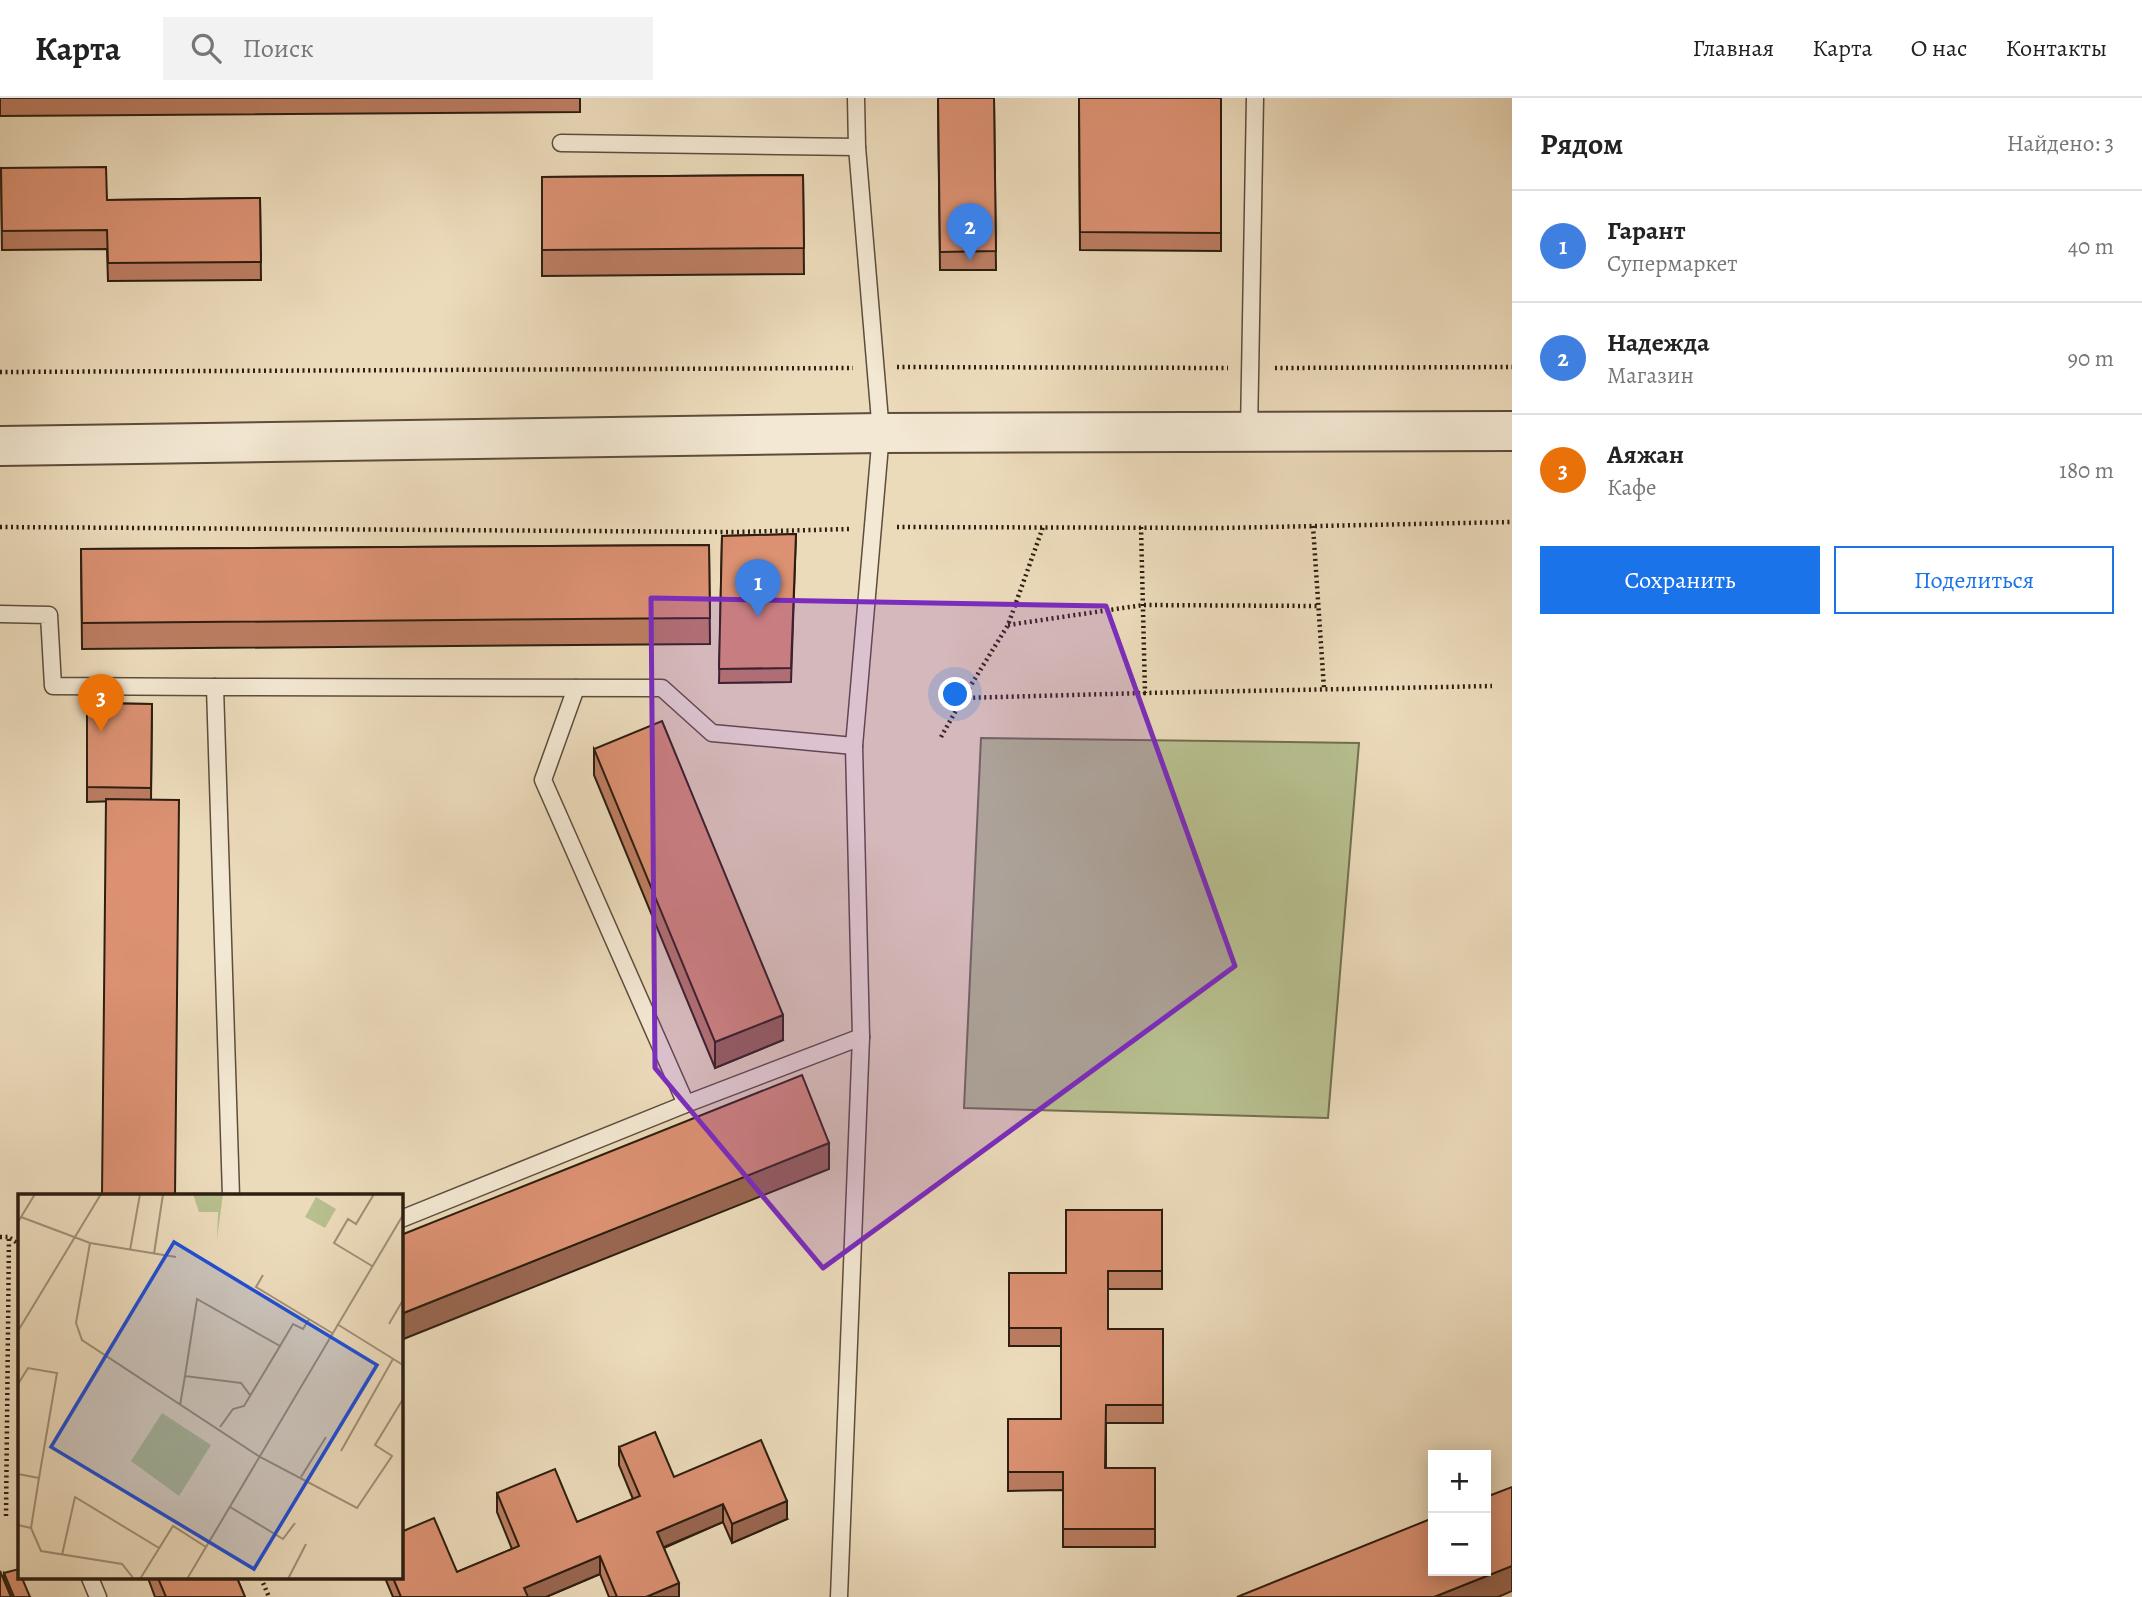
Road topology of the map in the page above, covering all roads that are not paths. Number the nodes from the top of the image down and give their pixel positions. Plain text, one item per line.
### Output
1 (856, 98) edge
2 (1255, 98) edge
3 (561, 143) dead end
4 (857, 146) junction
5 (1512, 430) edge
6 (1249, 432) junction
7 (881, 433) junction
8 (0, 446) edge
9 (0, 614) edge
10 (215, 687) junction
11 (576, 688) junction
12 (854, 746) junction
13 (861, 1037) junction
14 (686, 1104) junction
15 (231, 1194) edge
16 (402, 1219) edge
17 (91, 1580) edge
18 (98, 1597) edge
19 (839, 1597) edge

1 - 4 lane
2 - 6 lane
3 - 4 lane
4 - 7 lane
5 - 6 street
6 - 7 street
7 - 8 street
7 - 12 lane
9 - 10 lane
10 - 11 lane
10 - 15 lane
11 - 12 lane
11 - 14 lane
12 - 13 lane
13 - 14 lane
13 - 19 lane
14 - 16 lane
17 - 18 lane

